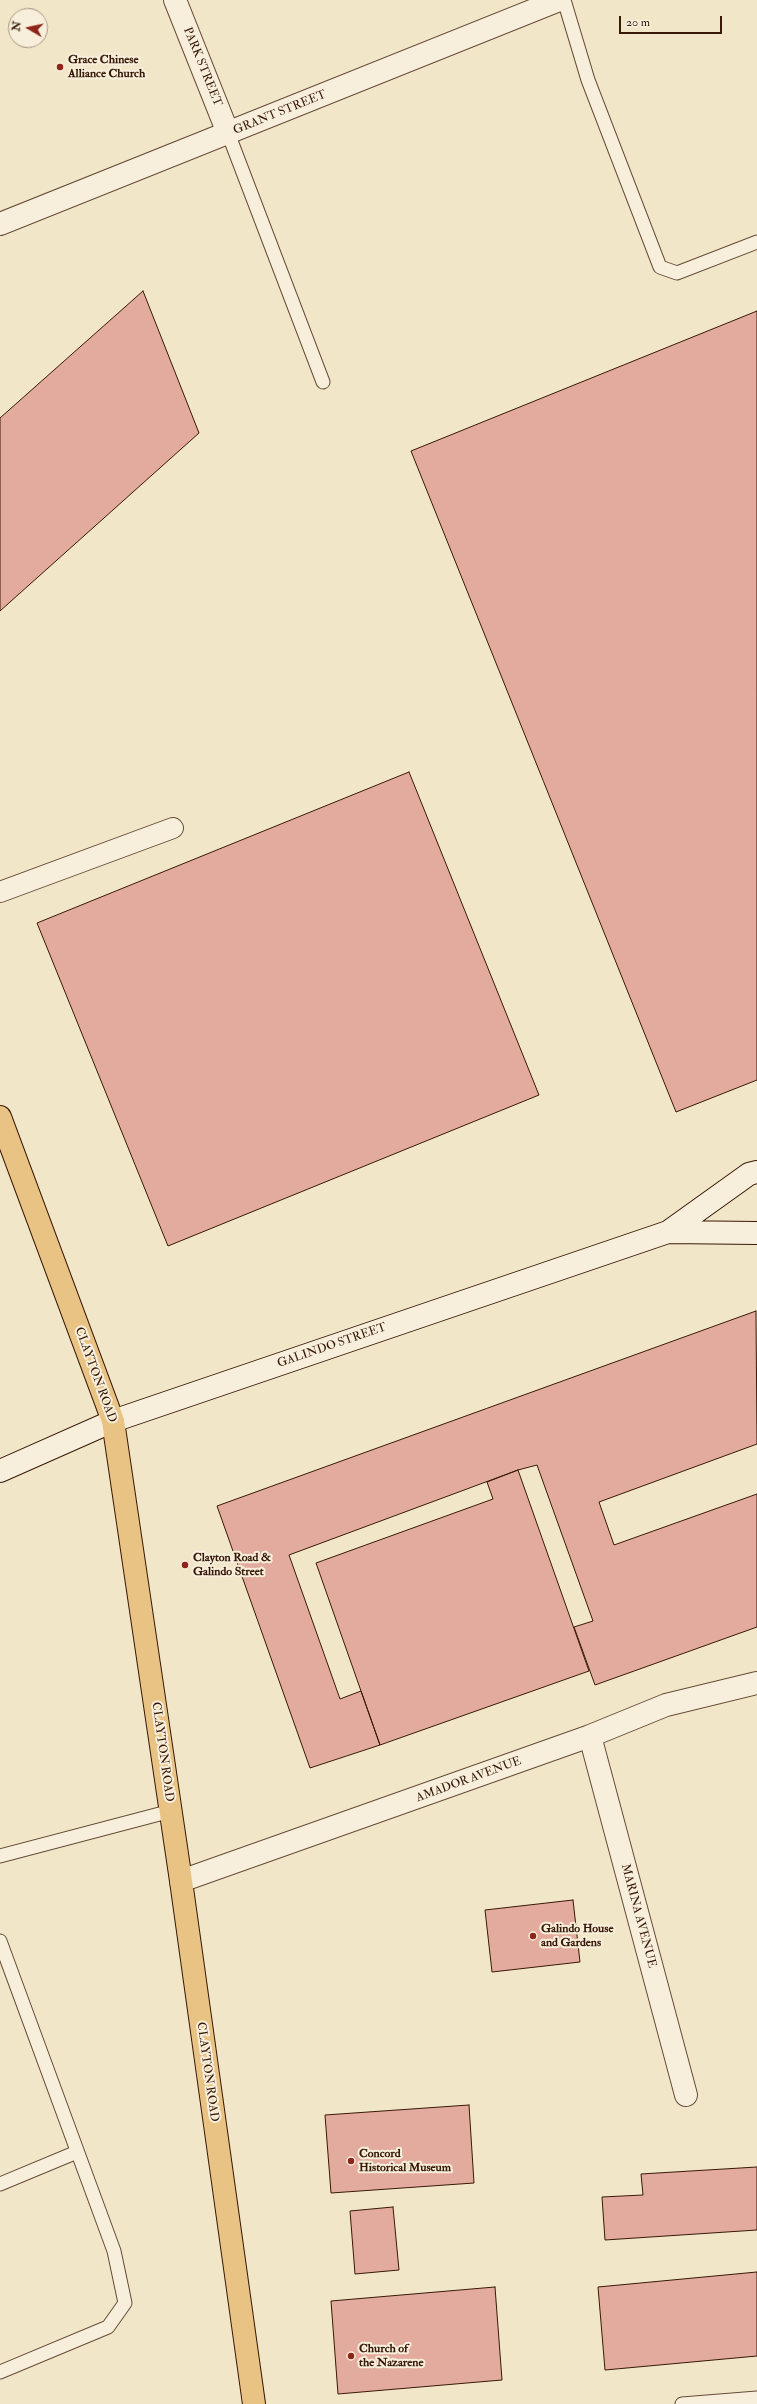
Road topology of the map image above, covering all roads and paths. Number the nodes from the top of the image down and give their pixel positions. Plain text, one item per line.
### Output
1 (175, 0) edge
2 (559, 0) edge
3 (564, 0) edge
4 (228, 133) junction
5 (0, 224) edge
6 (757, 242) edge
7 (323, 382) dead end
8 (172, 828) dead end
9 (0, 892) edge
10 (0, 1117) edge
11 (757, 1172) edge
12 (668, 1232) junction
13 (757, 1233) edge
14 (113, 1421) junction
15 (0, 1471) edge
16 (757, 1683) edge
17 (590, 1736) junction
18 (171, 1811) junction
19 (0, 1856) edge
20 (181, 1880) junction
21 (0, 1941) edge
22 (686, 2096) dead end
23 (77, 2152) junction
24 (0, 2184) edge
25 (0, 2372) edge
26 (757, 2398) edge
27 (254, 2404) edge
28 (682, 2404) edge

1 - 4 street, PARK STREET
2 - 4 street, GRANT STREET
3 - 6 lane
4 - 5 street, GRANT STREET
4 - 7 lane
8 - 9 street
10 - 14 main road, CLAYTON ROAD
11 - 12 street, GALINDO STREET
12 - 13 street, GALINDO STREET
12 - 14 street, GALINDO STREET
14 - 15 street, GALINDO STREET
14 - 18 main road, CLAYTON ROAD
16 - 17 street, AMADOR AVENUE
17 - 20 street, AMADOR AVENUE
17 - 22 street, MARINA AVENUE
18 - 19 lane
18 - 20 main road, CLAYTON ROAD
20 - 27 main road, CLAYTON ROAD
21 - 23 lane
23 - 24 lane
23 - 25 lane
26 - 28 lane

